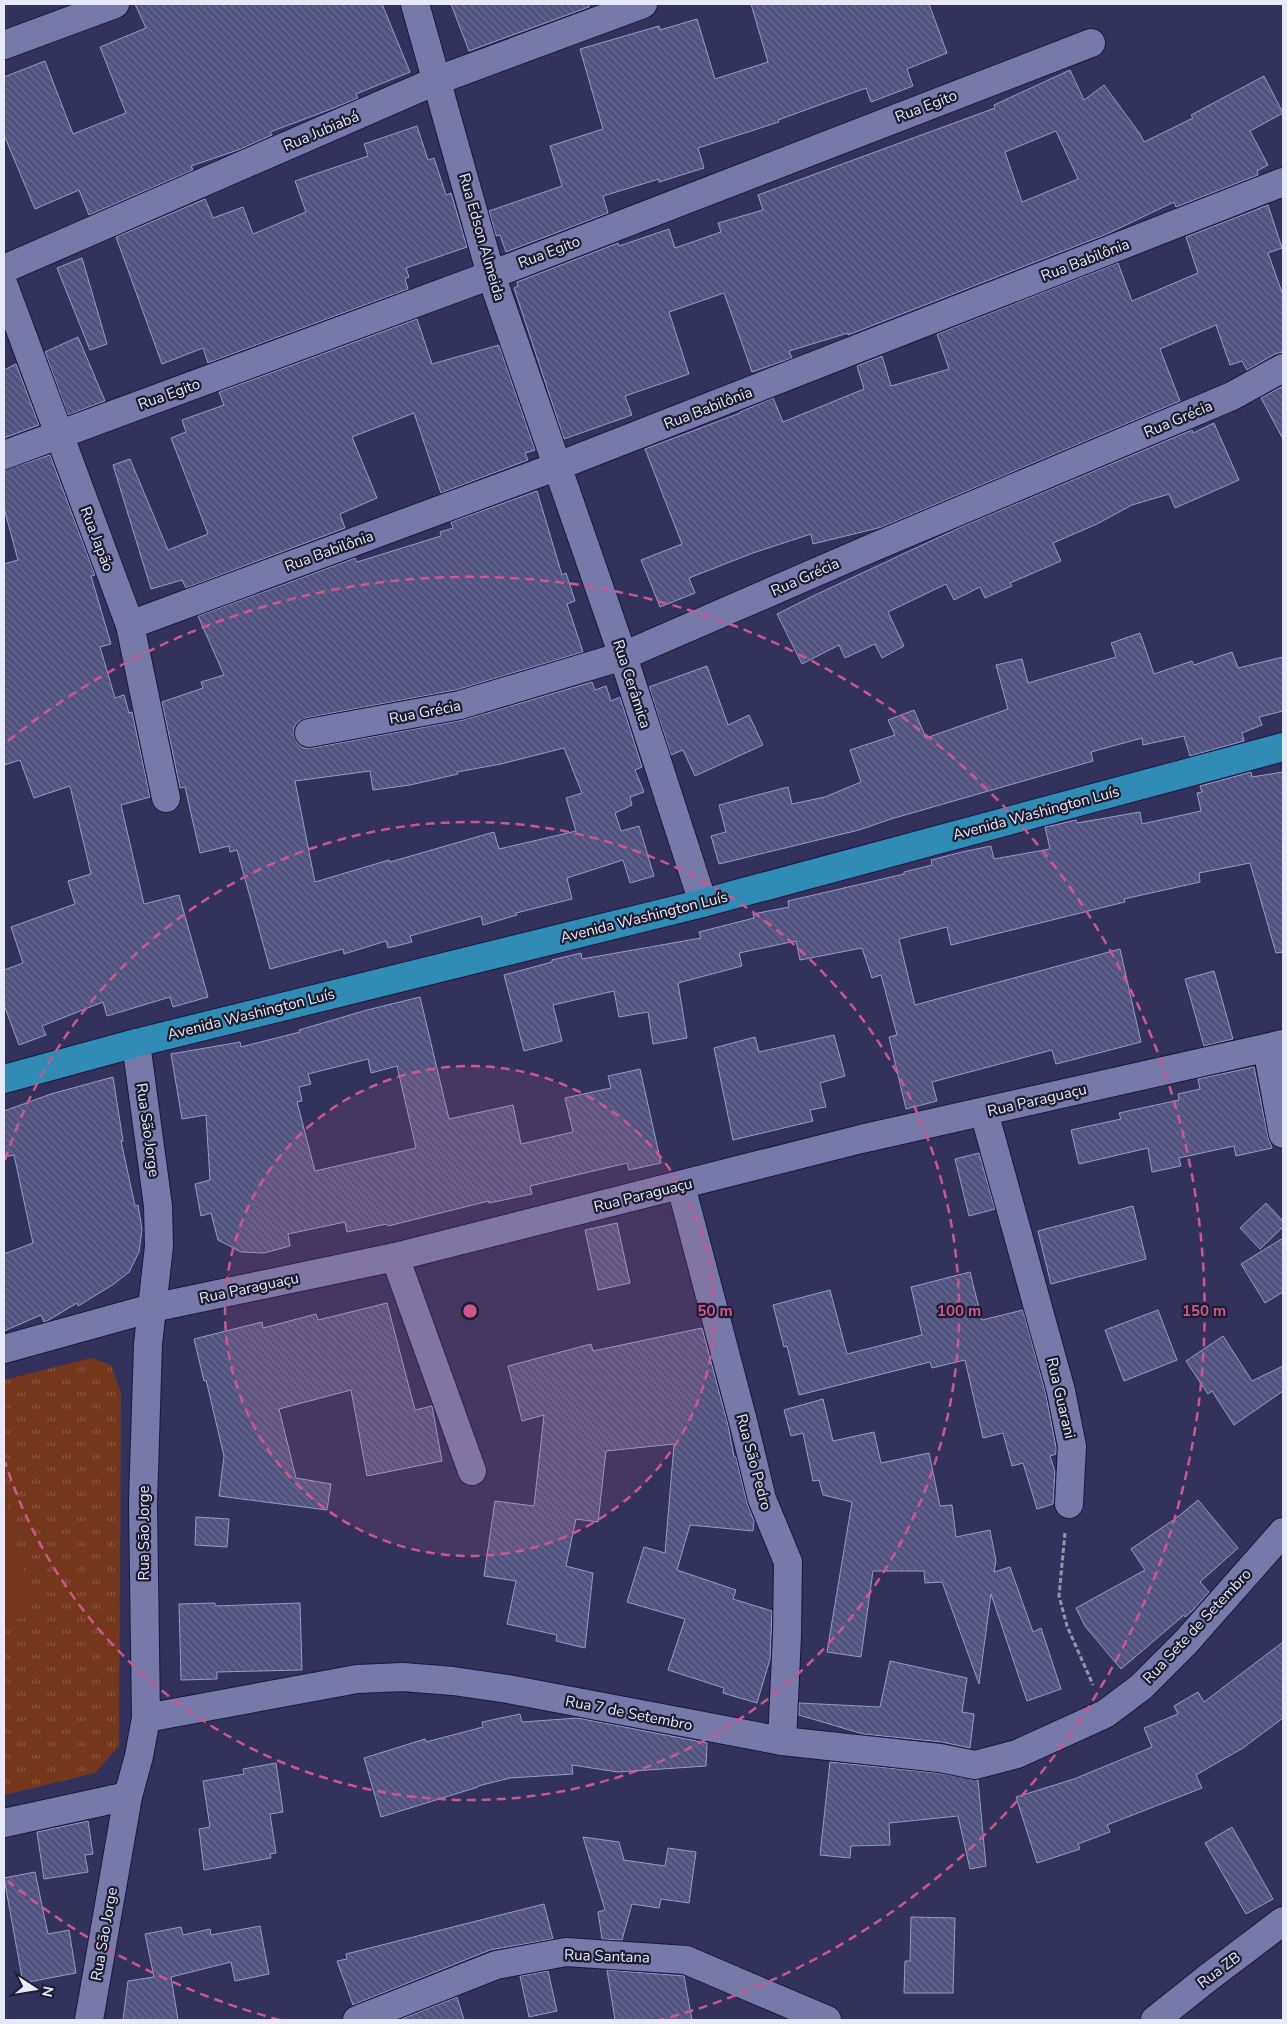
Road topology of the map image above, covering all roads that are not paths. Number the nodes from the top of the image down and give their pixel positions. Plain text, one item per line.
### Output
1 (115, 4) edge
2 (415, 4) edge
3 (643, 4) edge
4 (1091, 43) dead end
5 (4, 45) edge
6 (438, 80) junction
7 (1283, 182) edge
8 (4, 269) edge
9 (491, 275) junction
10 (4, 286) edge
11 (1283, 368) edge
12 (58, 435) junction
13 (4, 455) edge
14 (558, 466) junction
15 (130, 625) junction
16 (623, 656) junction
17 (309, 733) dead end
18 (1283, 747) edge
19 (166, 798) dead end
20 (703, 903) junction
21 (136, 1043) junction
22 (1275, 1046) edge
23 (4, 1079) edge
24 (984, 1112) junction
25 (1283, 1134) edge
26 (681, 1186) junction
27 (394, 1257) junction
28 (152, 1308) junction
29 (4, 1349) edge
30 (472, 1471) dead end
31 (1069, 1504) road end
32 (1283, 1532) edge
33 (1105, 1714) joint
34 (146, 1718) junction
35 (782, 1741) junction
36 (128, 1796) junction
37 (4, 1823) edge
38 (1283, 1921) edge
39 (89, 2020) edge
40 (357, 2020) edge
41 (826, 2020) edge
42 (1155, 2020) edge

1 - 5 street
2 - 6 street, Rua Edson Almeida
3 - 6 street, Rua Jubiabá
4 - 9 street, Rua Egito
6 - 8 street, Rua Jubiabá
6 - 9 street, Rua Edson Almeida
7 - 14 street, Rua Babilônia
9 - 12 street, Rua Egito
9 - 14 street, Rua Edson Almeida
10 - 12 street, Rua Japão
11 - 16 street, Rua Grécia
12 - 13 street, Rua Egito
12 - 15 street, Rua Japão
14 - 15 street, Rua Babilônia
14 - 16 street, Rua Cerâmica
15 - 19 street, Rua Japão
16 - 17 street, Rua Grécia
16 - 20 street, Rua Cerâmica
18 - 20 main road, Avenida Washington Luís
20 - 21 main road, Avenida Washington Luís
21 - 23 main road, Avenida Washington Luís
21 - 28 street, Rua São Jorge
22 - 24 street, Rua Paraguaçu
22 - 25 street
24 - 26 street, Rua Paraguaçu
24 - 31 street, Rua Guarani
26 - 27 street, Rua Paraguaçu
26 - 35 street, Rua São Pedro
27 - 28 street, Rua Paraguaçu
27 - 30 street
28 - 29 street, Rua Paraguaçu
28 - 34 street, Rua São Jorge
32 - 33 street, Rua Sete de Setembro
33 - 35 street, Rua 7 de Setembro
34 - 35 street, Rua 7 de Setembro
34 - 36 street, Rua São Jorge
36 - 37 street
36 - 39 street, Rua São Jorge
38 - 42 street, Rua ZB
40 - 41 street, Rua Santana

